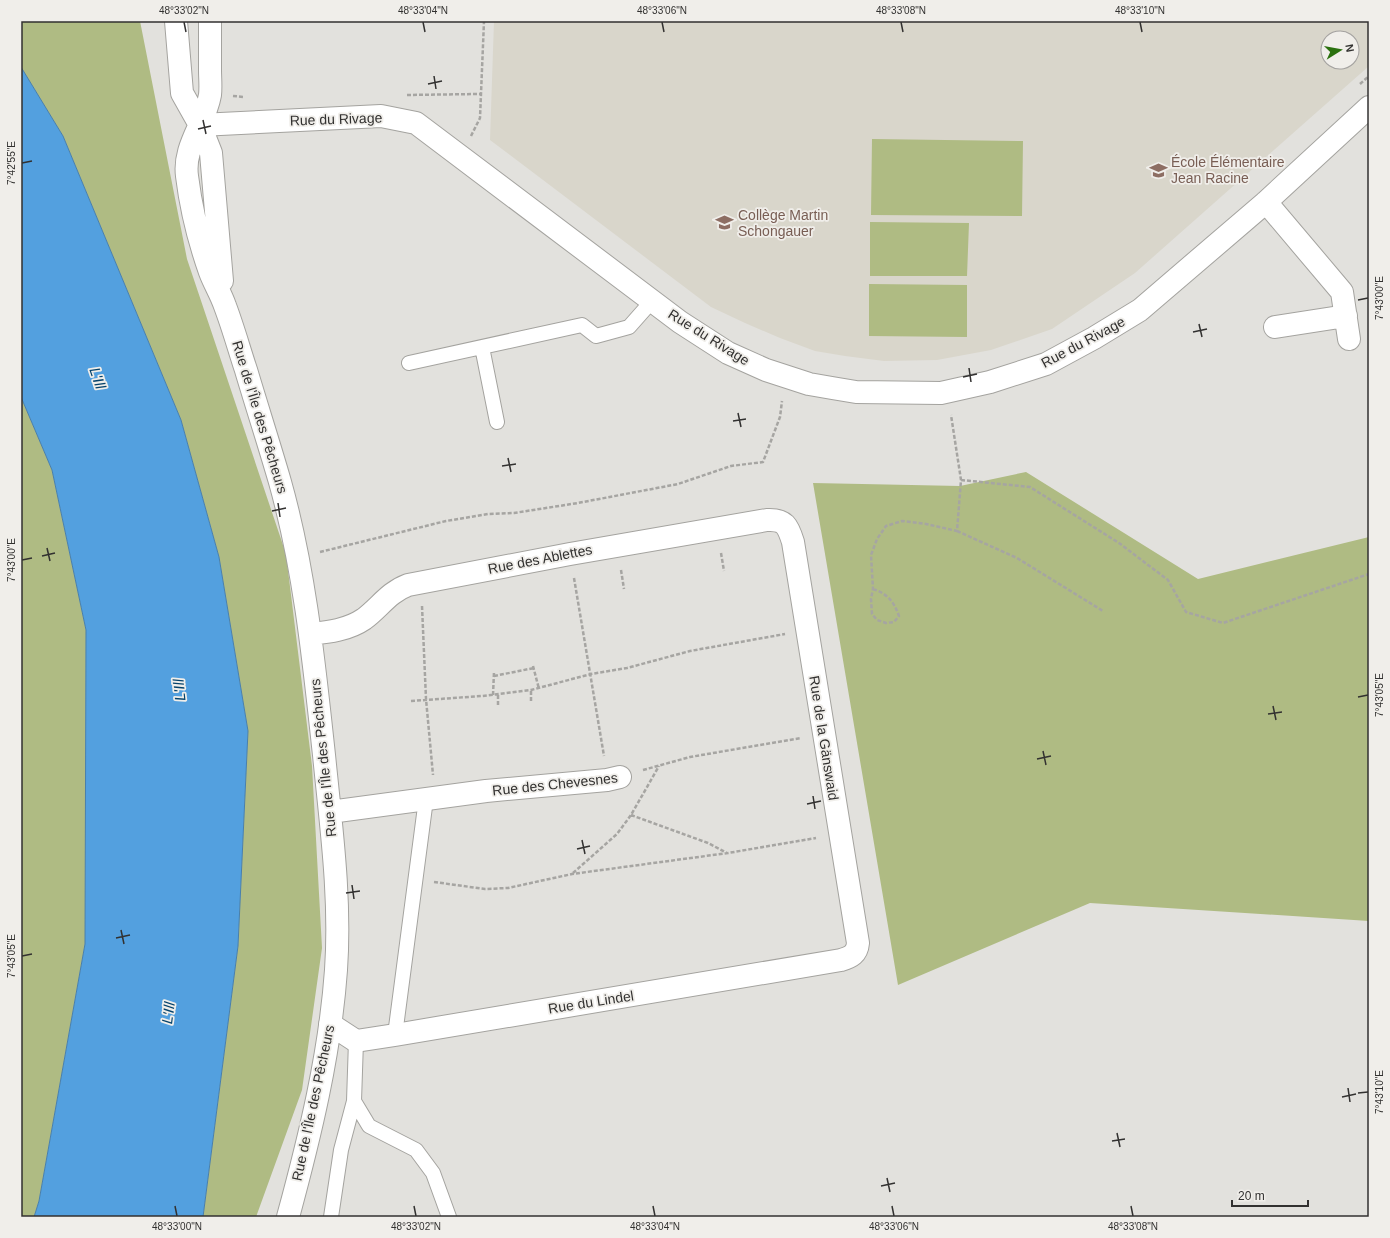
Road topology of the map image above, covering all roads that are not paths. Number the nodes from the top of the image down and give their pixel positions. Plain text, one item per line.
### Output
1 (176, 21) edge
2 (210, 21) edge
3 (1369, 107) edge
4 (200, 125) junction
5 (1266, 202) junction
6 (652, 301) junction
7 (1346, 316) junction
8 (1275, 327) dead end
9 (1349, 339) dead end
10 (482, 347) junction
11 (409, 363) dead end
12 (498, 422) dead end
13 (784, 523) joint
14 (310, 634) junction
15 (614, 779) road end
16 (431, 798) junction
17 (330, 812) junction
18 (855, 954) joint
19 (330, 1024) junction
20 (395, 1035) junction
21 (356, 1041) junction
22 (354, 1101) junction
23 (288, 1217) edge
24 (331, 1217) edge
25 (449, 1217) edge

1 - 4 street
2 - 4 street, Rue de l'Île des Pêcheurs
3 - 5 street, Rue du Rivage
4 - 6 street, Rue du Rivage
4 - 14 street, Rue de l'Île des Pêcheurs
5 - 6 street, Rue du Rivage
5 - 7 street
6 - 10 lane
7 - 8 street
7 - 9 street
10 - 11 lane
10 - 12 lane
13 - 14 street, Rue des Ablettes
13 - 18 street, Rue de la Gänswaid
14 - 17 street, Rue de l'Île des Pêcheurs
15 - 16 street, Rue des Chevesnes
16 - 17 street, Rue des Chevesnes
16 - 20 lane
17 - 19 street, Rue de l'Île des Pêcheurs
18 - 20 street, Rue du Lindel
19 - 21 street
19 - 23 street, Rue de l'Île des Pêcheurs
20 - 21 street, Rue du Lindel
21 - 22 lane
22 - 24 lane
22 - 25 lane

